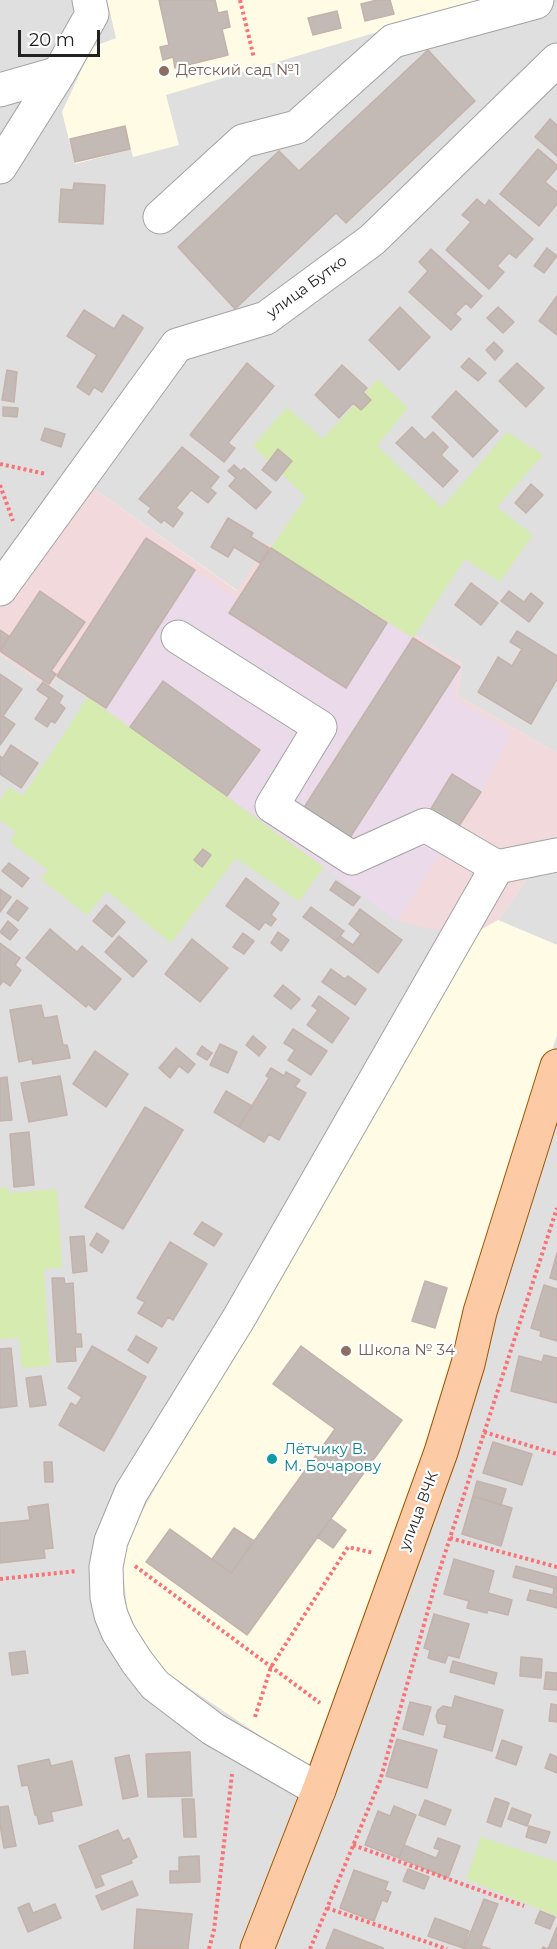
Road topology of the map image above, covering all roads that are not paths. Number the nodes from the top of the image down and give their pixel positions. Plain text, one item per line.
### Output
1 (89, 0) edge
2 (537, 0) edge
3 (557, 60) edge
4 (59, 73) junction
5 (0, 90) edge
6 (0, 167) edge
7 (160, 217) dead end
8 (14, 553) edge
9 (0, 590) edge
10 (178, 637) dead end
11 (557, 855) edge
12 (497, 867) junction
13 (557, 1066) edge
14 (319, 1790) junction
15 (257, 1949) edge

1 - 4 lane
2 - 7 lane
3 - 8 lane, улица Бутко
4 - 5 lane
4 - 6 lane
8 - 9 lane, улица Бутко
10 - 12 lane
11 - 12 lane
12 - 14 lane
13 - 14 main road, улица ВЧК
14 - 15 main road, улица ВЧК

